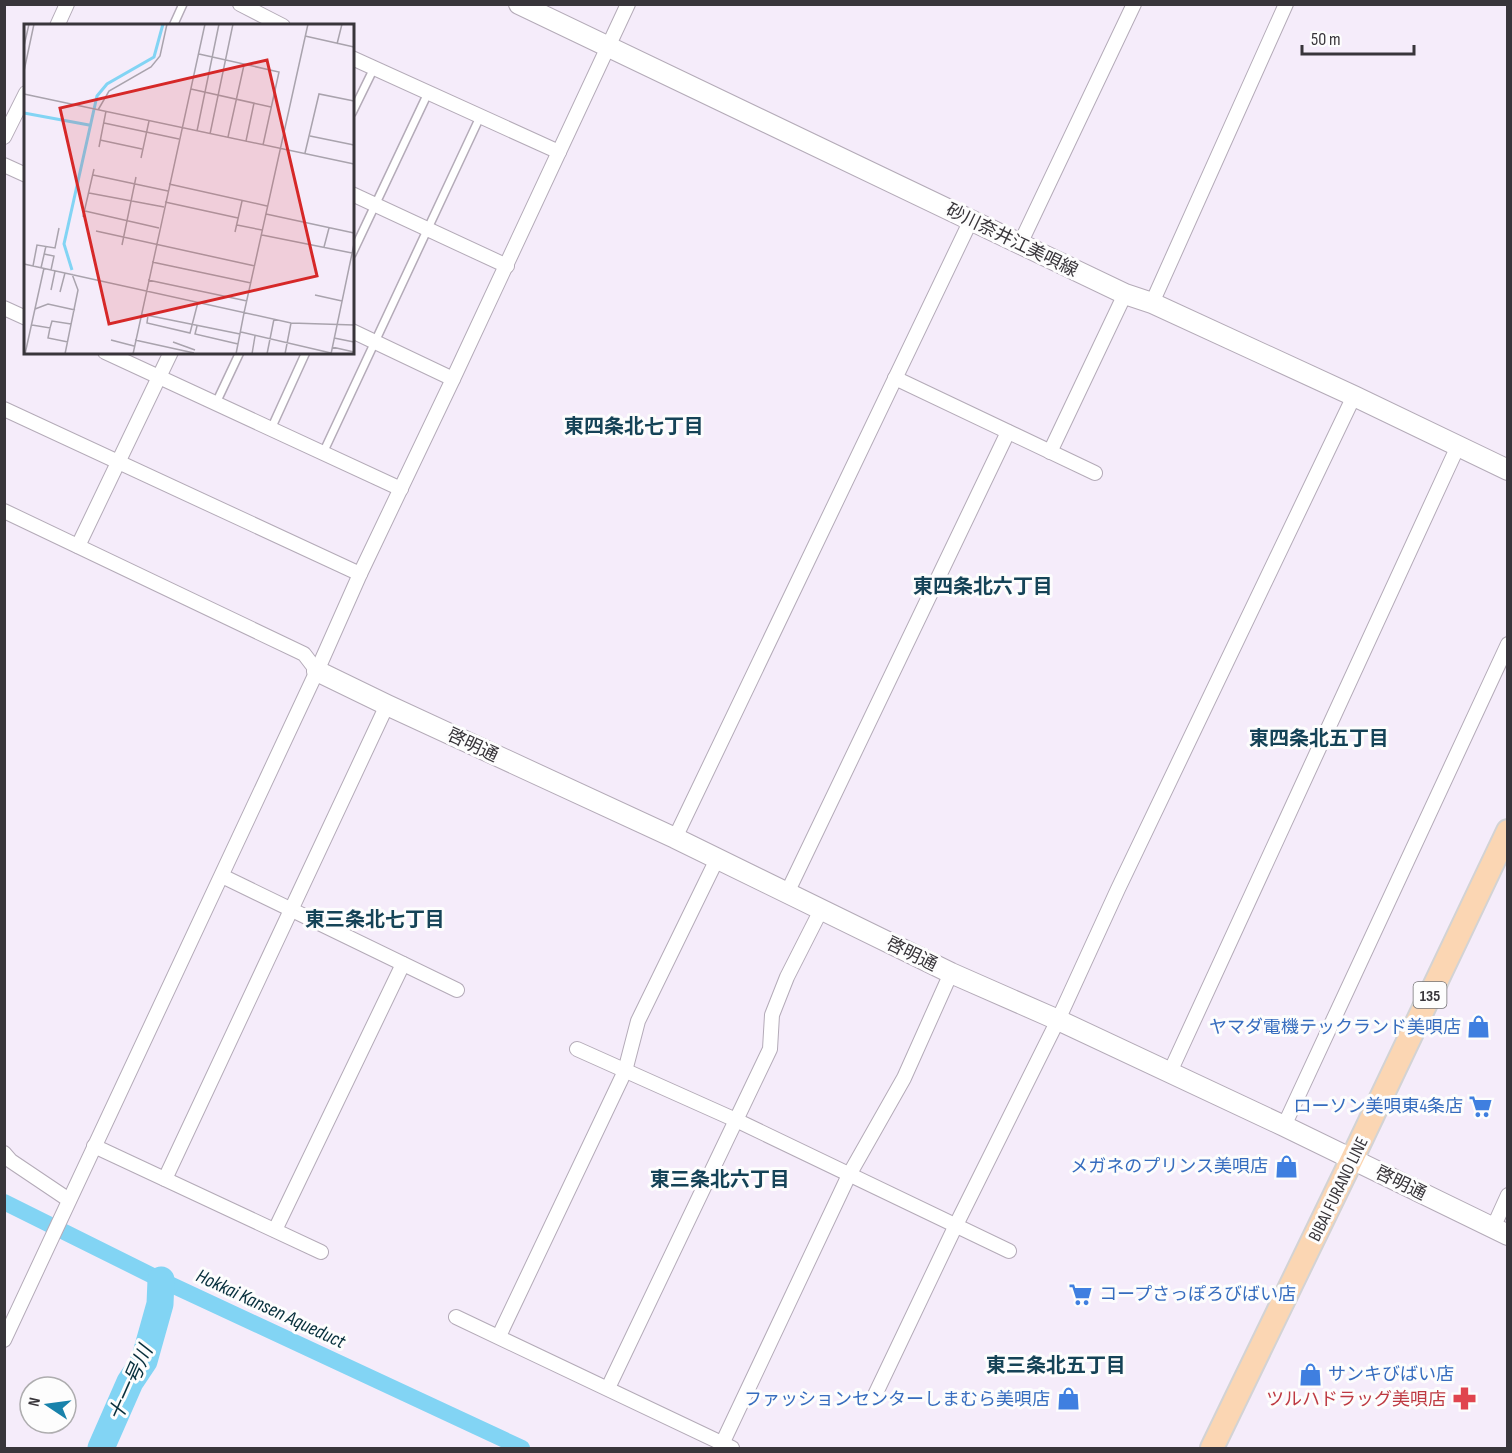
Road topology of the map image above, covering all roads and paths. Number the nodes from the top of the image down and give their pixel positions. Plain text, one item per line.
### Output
1 (68, 4) edge
2 (183, 4) edge
3 (240, 4) edge
4 (519, 4) edge
5 (628, 4) edge
6 (1134, 4) edge
7 (1286, 4) edge
8 (261, 21) edge
9 (58, 24) edge
10 (174, 24) edge
11 (609, 47) junction
12 (354, 59) edge
13 (374, 68) junction
14 (428, 93) junction
15 (24, 97) edge
16 (354, 109) edge
17 (480, 117) junction
18 (4, 136) edge
19 (559, 152) junction
20 (4, 165) edge
21 (24, 174) edge
22 (354, 195) edge
23 (376, 205) junction
24 (971, 220) junction
25 (428, 229) junction
26 (1020, 244) junction
27 (354, 250) edge
28 (507, 266) junction
29 (1125, 294) junction
30 (1152, 303) junction
31 (4, 308) edge
32 (24, 317) edge
33 (354, 332) edge
34 (375, 342) junction
35 (110, 354) edge
36 (170, 354) edge
37 (239, 354) edge
38 (305, 354) edge
39 (160, 376) junction
40 (895, 378) junction
41 (453, 380) junction
42 (1354, 396) junction
43 (216, 403) junction
44 (4, 409) edge
45 (271, 429) junction
46 (1008, 432) junction
47 (1458, 446) junction
48 (1050, 452) junction
49 (323, 453) junction
50 (120, 462) junction
51 (1508, 470) edge
52 (1095, 473) dead end
53 (401, 489) junction
54 (4, 512) edge
55 (78, 546) junction
56 (360, 574) junction
57 (1508, 644) edge
58 (317, 671) junction
59 (387, 705) junction
60 (1507, 832) edge
61 (675, 838) junction
62 (717, 859) junction
63 (222, 876) junction
64 (787, 894) junction
65 (292, 909) junction
66 (822, 910) junction
67 (403, 964) junction
68 (951, 973) junction
69 (457, 990) dead end
70 (1058, 1020) junction
71 (577, 1049) dead end
72 (626, 1071) junction
73 (1170, 1072) junction
74 (738, 1121) junction
75 (1284, 1126) junction
76 (94, 1146) junction
77 (4, 1153) edge
78 (1352, 1159) junction
79 (849, 1175) junction
80 (165, 1179) junction
81 (1508, 1195) edge
82 (69, 1200) junction
83 (956, 1225) junction
84 (275, 1230) junction
85 (1500, 1231) edge
86 (1009, 1251) dead end
87 (321, 1252) dead end
88 (456, 1317) dead end
89 (499, 1336) junction
90 (4, 1340) edge
91 (608, 1388) junction
92 (874, 1397) dead end
93 (727, 1446) edge
94 (1212, 1449) edge

1 - 9 street
2 - 10 lane
3 - 8 street
4 - 11 street, 砂川奈井江美唄線
5 - 11 street
6 - 26 street
7 - 30 street
11 - 19 street
11 - 24 street, 砂川奈井江美唄線
12 - 13 street
13 - 14 street
13 - 16 lane
14 - 17 street
14 - 23 lane
15 - 18 street
17 - 19 street
17 - 25 lane
19 - 28 street
20 - 21 street
22 - 23 street
23 - 25 street
23 - 27 lane
24 - 26 street, 砂川奈井江美唄線
24 - 40 street
25 - 28 street
25 - 34 lane
26 - 29 street, 砂川奈井江美唄線
28 - 41 street
29 - 30 street, 砂川奈井江美唄線
29 - 48 street
30 - 42 street, 砂川奈井江美唄線
31 - 32 street
33 - 34 street
34 - 41 street
34 - 49 lane
35 - 39 street
36 - 39 street
37 - 43 lane
38 - 45 lane
39 - 43 street
39 - 50 street
40 - 46 street
40 - 61 street
41 - 53 street
42 - 47 street, 砂川奈井江美唄線
42 - 70 street
43 - 45 street
44 - 50 street
45 - 49 street
46 - 48 street
46 - 64 street
47 - 51 street, 砂川奈井江美唄線
47 - 73 street
48 - 52 street
49 - 53 street
50 - 55 street
50 - 56 street
53 - 56 street
54 - 55 street
55 - 58 street
56 - 58 street
57 - 75 street
58 - 59 street, 啓明通
58 - 63 street
59 - 61 street, 啓明通
59 - 65 street
60 - 78 main road, BIBAI FURANO LINE / 135
61 - 62 street, 啓明通
62 - 64 street, 啓明通
62 - 72 street
63 - 65 street
63 - 76 street
64 - 66 street, 啓明通
65 - 67 street
65 - 80 street
66 - 68 street, 啓明通
66 - 74 street
67 - 69 street
67 - 84 street
68 - 70 street, 啓明通
68 - 79 street
70 - 73 street, 啓明通
70 - 83 street
71 - 72 street
72 - 74 street
72 - 89 street
73 - 75 street, 啓明通
74 - 79 street
74 - 91 street
75 - 78 street, 啓明通
76 - 80 street
76 - 82 street
77 - 82 street
78 - 85 street, 啓明通
78 - 94 main road, BIBAI FURANO LINE / 135
79 - 83 street
79 - 93 street
80 - 84 street
81 - 85 street
82 - 90 street
83 - 86 street
83 - 92 street
84 - 87 street
88 - 89 street
89 - 91 street
91 - 93 street

